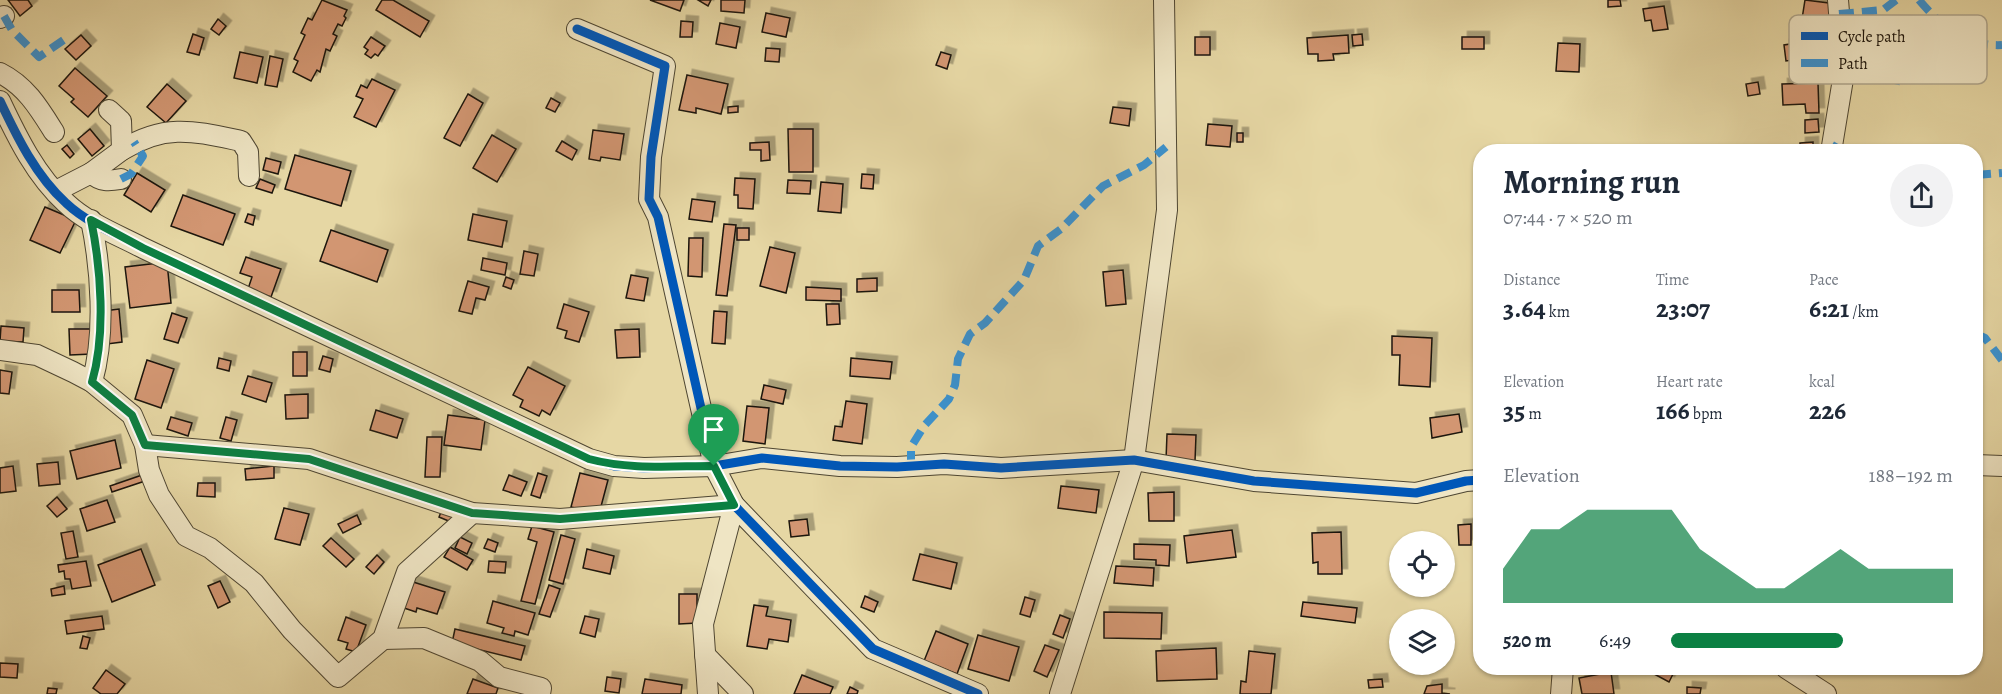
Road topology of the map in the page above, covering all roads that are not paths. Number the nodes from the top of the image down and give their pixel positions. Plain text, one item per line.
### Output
1 (1164, 0) edge
2 (1838, 0) edge
3 (1839, 15) edge
4 (576, 29) dead end
5 (0, 73) edge
6 (1842, 84) edge
7 (0, 101) edge
8 (109, 111) dead end
9 (54, 132) dead end
10 (1832, 144) edge
11 (122, 150) junction
12 (91, 173) junction
13 (249, 176) dead end
14 (121, 179) dead end
15 (56, 191) junction
16 (91, 220) junction
17 (0, 350) edge
18 (92, 382) junction
19 (145, 445) junction
20 (1134, 460) junction
21 (1983, 465) edge
22 (714, 466) junction
23 (2002, 466) edge
24 (1473, 481) edge
25 (734, 505) junction
26 (472, 513) junction
27 (383, 639) junction
28 (705, 655) junction
29 (1562, 675) edge
30 (1797, 675) edge
31 (540, 694) edge
32 (708, 694) edge
33 (743, 694) edge
34 (978, 694) edge
35 (1060, 694) edge
36 (1561, 694) edge
37 (1826, 694) edge

1 - 20 street
2 - 3 street
4 - 22 street
5 - 9 street
6 - 10 street
7 - 15 street
8 - 11 street
11 - 12 street
11 - 13 street
12 - 14 street
12 - 15 street
15 - 16 street
16 - 18 street
16 - 22 street
17 - 18 street
18 - 19 street
19 - 26 street
19 - 27 street
20 - 22 street
20 - 24 street
20 - 35 street
21 - 23 street
22 - 25 street
25 - 26 street
25 - 28 street
25 - 34 street
26 - 27 street
27 - 31 street
28 - 32 street
28 - 33 street
29 - 36 street
30 - 37 street

